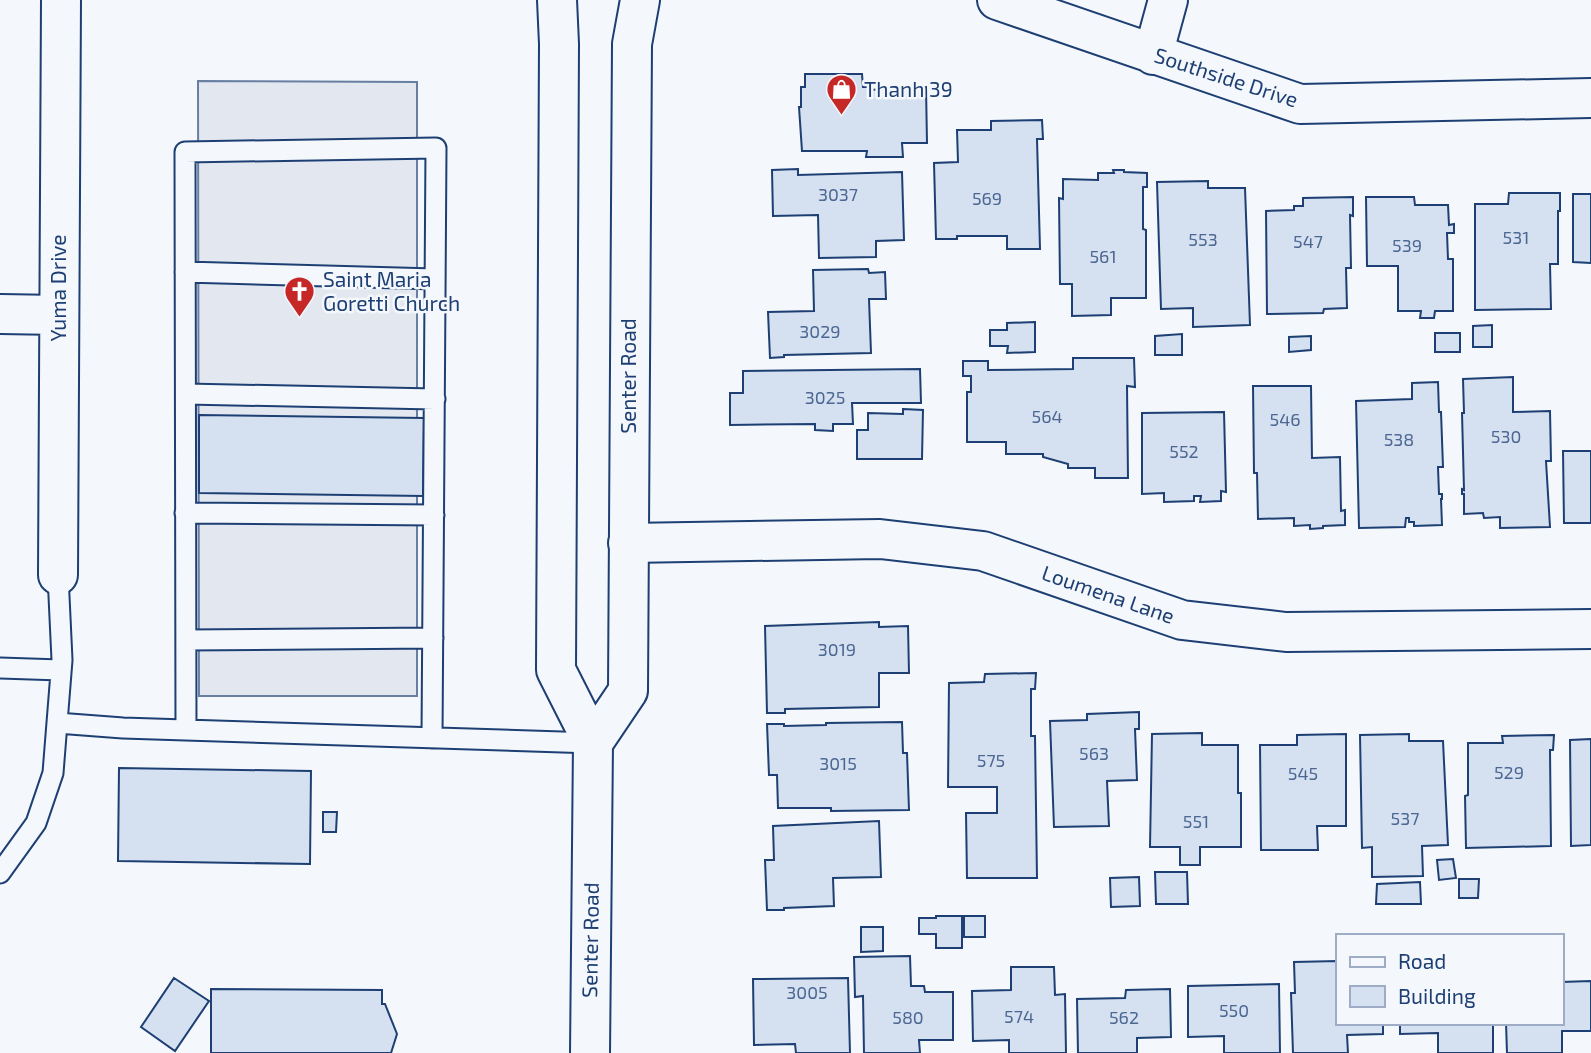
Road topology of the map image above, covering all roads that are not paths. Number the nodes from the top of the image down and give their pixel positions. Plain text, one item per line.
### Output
1 (61, 0) edge
2 (557, 0) edge
3 (639, 0) edge
4 (997, 0) edge
5 (1168, 0) edge
6 (1153, 55) junction
7 (1591, 98) edge
8 (185, 272) junction
9 (435, 279) junction
10 (0, 314) edge
11 (59, 315) junction
12 (186, 394) junction
13 (435, 399) junction
14 (185, 513) junction
15 (434, 515) junction
16 (628, 543) junction
17 (58, 575) joint
18 (1591, 629) edge
19 (433, 638) junction
20 (186, 640) junction
21 (0, 668) edge
22 (61, 670) junction
23 (57, 723) junction
24 (186, 730) junction
25 (432, 738) junction
26 (593, 743) junction
27 (0, 873) edge
28 (590, 1053) edge

1 - 11 street, Yuma Drive
2 - 26 street, Senter Road
3 - 16 street, Senter Road
4 - 6 street, Southside Drive
5 - 6 street
6 - 7 street, Southside Drive
8 - 9 lane
8 - 9 lane
8 - 12 lane
9 - 13 lane
10 - 11 street
11 - 17 street, Yuma Drive
12 - 13 lane
12 - 14 lane
13 - 15 lane
14 - 15 lane
14 - 20 lane
15 - 19 lane
16 - 18 street, Loumena Lane
16 - 26 street, Senter Road
17 - 22 lane
19 - 20 lane
19 - 25 lane
20 - 24 lane
21 - 22 lane
22 - 23 lane
23 - 24 lane
23 - 27 lane
24 - 25 lane
25 - 26 lane
26 - 28 street, Senter Road

